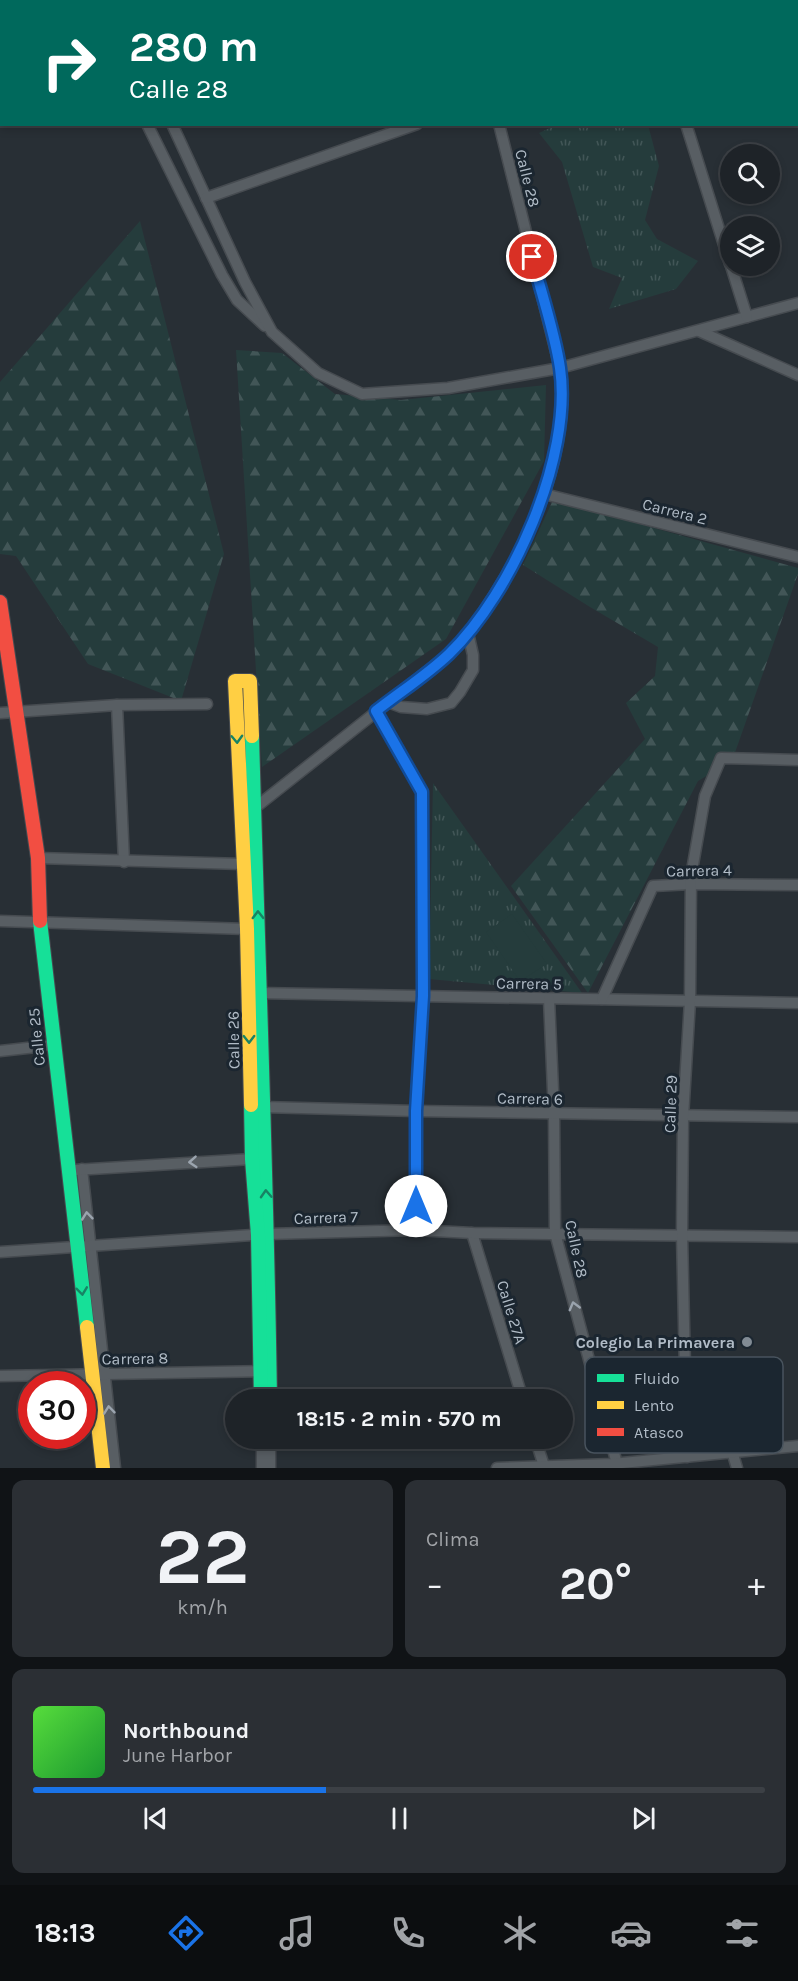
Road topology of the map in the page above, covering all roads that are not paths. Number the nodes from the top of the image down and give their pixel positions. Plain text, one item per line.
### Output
1 (148, 126) edge
2 (172, 126) edge
3 (411, 126) edge
4 (500, 126) edge
5 (687, 126) edge
6 (206, 198) junction
7 (720, 231) edge
8 (734, 276) edge
9 (798, 303) edge
10 (747, 317) junction
11 (699, 331) junction
12 (272, 332) junction
13 (560, 368) junction
14 (798, 375) edge
15 (544, 494) junction
16 (798, 557) edge
17 (0, 602) edge
18 (468, 633) junction
19 (388, 702) junction
20 (207, 704) dead end
21 (117, 705) junction
22 (376, 711) junction
23 (16, 712) junction
24 (0, 713) edge
25 (798, 760) edge
26 (255, 808) junction
27 (240, 820) junction
28 (38, 858) junction
29 (124, 862) junction
30 (242, 864) junction
31 (691, 884) junction
32 (798, 885) edge
33 (0, 921) edge
34 (40, 922) junction
35 (247, 929) junction
36 (259, 993) junction
37 (423, 996) junction
38 (549, 999) junction
39 (602, 999) junction
40 (690, 1001) junction
41 (798, 1003) edge
42 (54, 1045) junction
43 (0, 1051) edge
44 (262, 1107) junction
45 (416, 1111) junction
46 (554, 1113) junction
47 (683, 1117) junction
48 (798, 1118) edge
49 (252, 1159) junction
50 (75, 1170) junction
51 (416, 1230) junction
52 (472, 1233) junction
53 (555, 1233) junction
54 (263, 1234) junction
55 (682, 1235) junction
56 (798, 1237) edge
57 (84, 1247) junction
58 (0, 1252) edge
59 (588, 1357) edge
60 (685, 1357) edge
61 (265, 1371) junction
62 (98, 1373) junction
63 (0, 1376) edge
64 (263, 1389) edge
65 (268, 1389) edge
66 (520, 1389) edge
67 (798, 1446) edge
68 (783, 1447) edge
69 (262, 1449) edge
70 (270, 1449) edge
71 (539, 1449) edge
72 (614, 1453) edge
73 (687, 1453) edge
74 (717, 1453) edge
75 (733, 1453) edge
76 (687, 1457) junction
77 (617, 1464) junction
78 (544, 1466) junction
79 (103, 1468) edge
80 (115, 1468) edge
81 (262, 1468) edge
82 (270, 1468) edge
83 (497, 1468) edge
84 (737, 1468) edge

1 - 12 street
2 - 6 street
3 - 6 street
4 - 13 street, Calle 28
5 - 7 street
6 - 12 street
8 - 10 street
9 - 10 street
10 - 11 street
11 - 13 street
11 - 14 street
12 - 13 street
13 - 15 street, Calle 28
15 - 16 street, Carrera 2
15 - 18 street, Calle 28
17 - 23 street, Calle 25
18 - 19 street, Calle 28
18 - 19 street
19 - 22 street, Calle 28
20 - 21 street
21 - 23 street
21 - 29 street
22 - 26 street, Calle 28
22 - 37 street
23 - 24 street
23 - 28 street, Calle 25
25 - 31 street, Calle 29
26 - 27 street, Calle 28
26 -> 27 street, Calle 26
36 -> 26 street, Calle 26
27 - 30 street, Calle 26
28 - 29 street
28 - 34 street, Calle 25
29 - 30 street
30 - 35 street, Calle 26
31 - 32 street, Carrera 4
31 - 39 street, Carrera 4
31 - 40 street, Calle 29
33 - 34 street
34 - 35 street
34 - 42 street, Calle 25
35 -> 49 street, Calle 26
36 - 37 street, Carrera 5
36 - 44 street, Calle 26
37 - 38 street, Carrera 5
37 - 45 street
38 - 39 street, Carrera 5
38 - 46 street, Calle 28
39 - 40 street, Carrera 5
40 - 41 street, Carrera 5
40 - 47 street, Calle 29
42 - 43 street
42 - 50 street, Calle 25
44 - 45 street, Carrera 6
54 -> 44 street, Calle 26
45 - 46 street, Carrera 6
45 - 51 street
46 - 47 street, Carrera 6
46 - 53 street, Calle 28
47 - 48 street, Carrera 6
47 - 55 street, Calle 29
49 -> 50 street
49 - 54 street, Calle 26
50 - 57 street, Calle 25
51 - 52 street, Carrera 7
51 - 54 street, Carrera 7
52 - 53 street, Carrera 7
52 - 66 street, Calle 27A
53 - 55 street, Carrera 7
59 -> 53 street, Calle 28
54 - 57 street, Carrera 7
54 - 61 street, Calle 26
55 - 56 street, Carrera 7
55 - 60 street, Calle 29
57 - 58 street, Carrera 7
57 - 62 street, Calle 25
61 - 62 street, Carrera 8
61 - 64 street, Calle 26
61 - 65 street, Calle 26
62 - 63 street, Carrera 8
62 - 79 street, Calle 25
80 -> 62 street, Calle 25
67 - 68 street
69 - 81 street
70 - 82 street
71 - 78 street
77 -> 72 street, Calle 28
73 - 76 street, Calle 29
74 - 76 street
75 - 84 street
76 - 77 street
77 - 78 street
78 - 83 street

